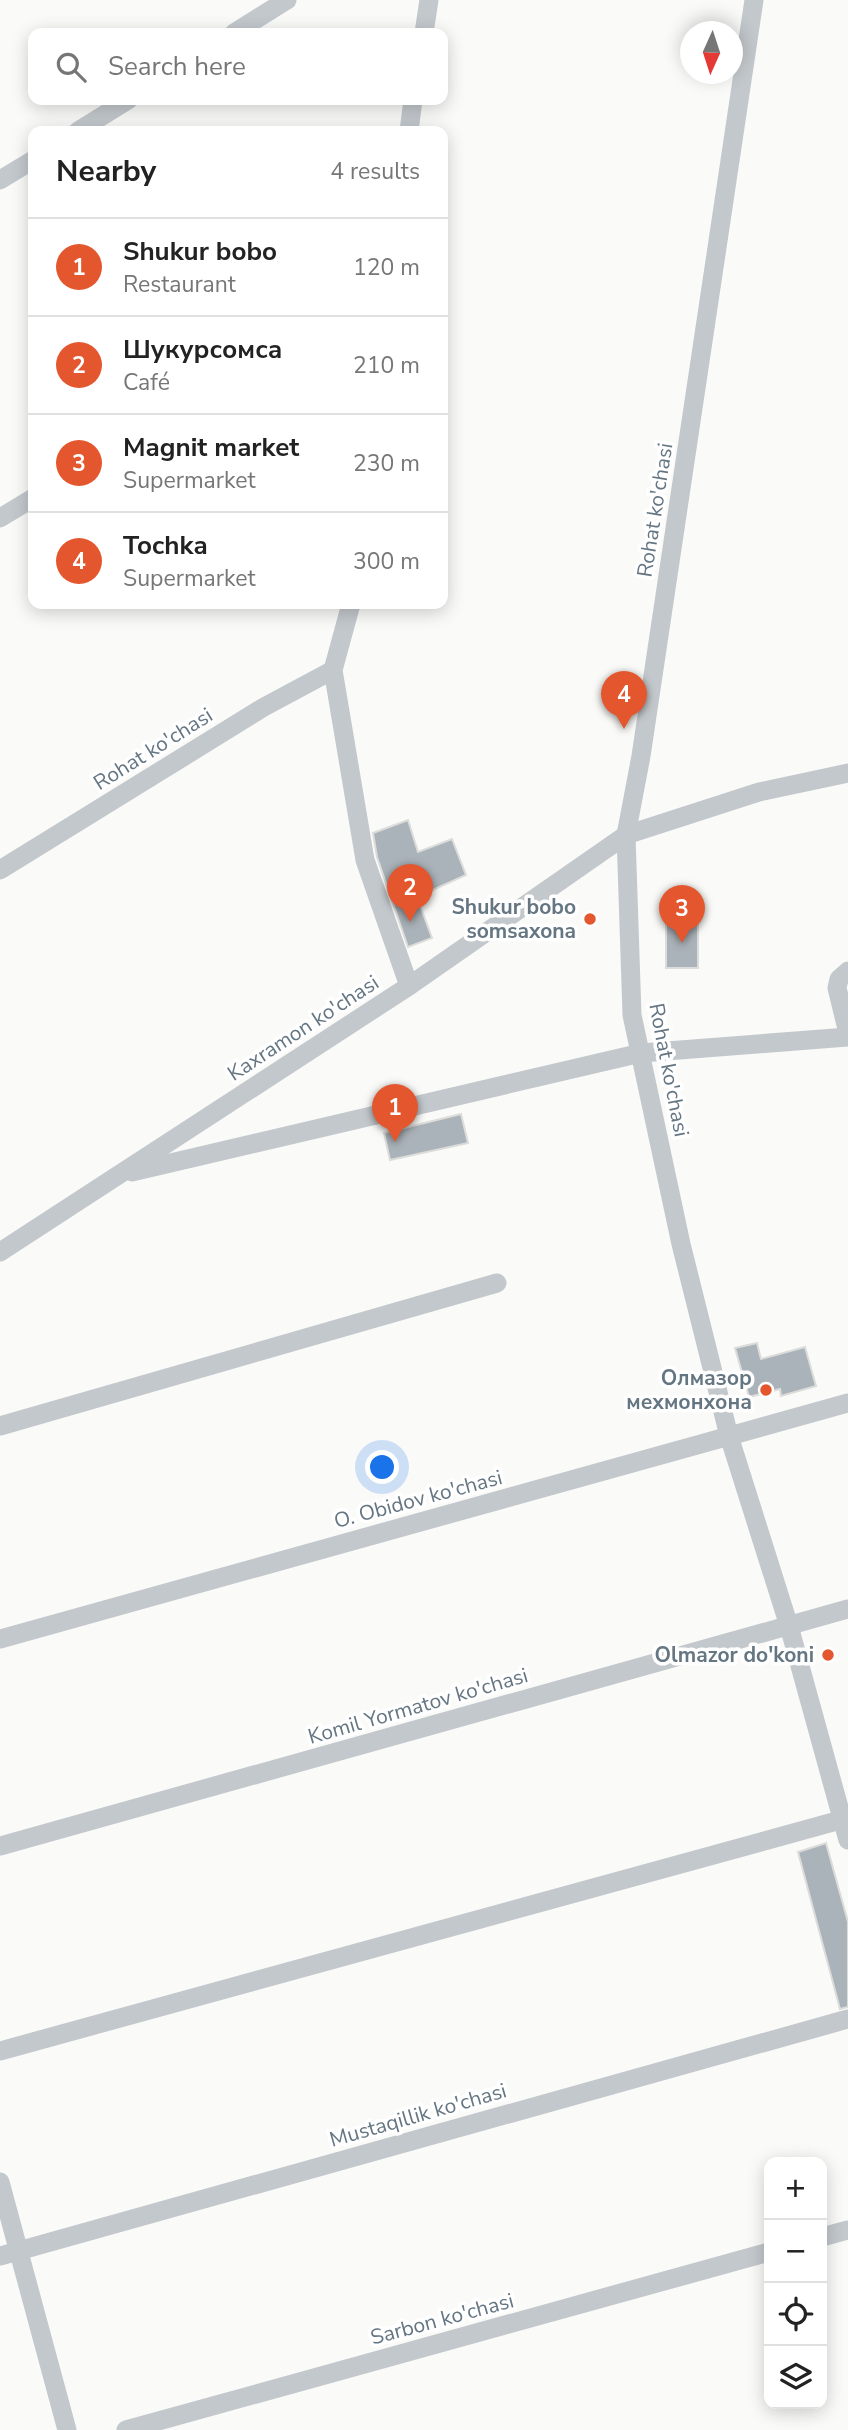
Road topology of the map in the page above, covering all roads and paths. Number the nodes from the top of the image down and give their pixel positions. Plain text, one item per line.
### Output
1 (287, 0) edge
2 (429, 0) edge
3 (754, 0) edge
4 (242, 28) edge
5 (425, 28) edge
6 (120, 105) edge
7 (412, 105) edge
8 (86, 126) edge
9 (409, 126) edge
10 (28, 163) edge
11 (0, 180) edge
12 (28, 501) edge
13 (0, 518) edge
14 (350, 609) edge
15 (332, 670) junction
16 (848, 773) edge
17 (626, 835) junction
18 (0, 870) edge
19 (848, 971) edge
20 (409, 986) junction
21 (848, 1035) edge
22 (641, 1053) junction
23 (118, 1176) junction
24 (0, 1252) edge
25 (497, 1283) dead end
26 (848, 1403) edge
27 (0, 1426) edge
28 (729, 1436) junction
29 (848, 1609) edge
30 (789, 1626) junction
31 (0, 1639) edge
32 (845, 1819) edge
33 (848, 1840) edge
34 (0, 1846) edge
35 (848, 2019) edge
36 (0, 2050) edge
37 (0, 2182) edge
38 (848, 2230) edge
39 (827, 2236) edge
40 (9, 2253) edge
41 (764, 2253) edge
42 (67, 2430) edge
43 (126, 2430) edge

1 - 4 street
2 - 5 street
3 - 17 street, Rohat ko'chasi
6 - 8 street
7 - 9 street
10 - 11 street
12 - 13 street
14 - 15 street
15 - 18 street, Rohat ko'chasi
15 - 20 street
16 - 17 street, Kaxramon ko'chasi
17 - 20 street, Kaxramon ko'chasi
17 - 22 street, Rohat ko'chasi
19 - 21 street
20 - 23 street, Kaxramon ko'chasi
21 - 22 street
22 - 23 street
22 - 28 street, Rohat ko'chasi
23 - 24 street, Kaxramon ko'chasi
25 - 27 street
26 - 28 street, O. Obidov ko'chasi
28 - 30 street, Rohat ko'chasi
28 - 31 street, O. Obidov ko'chasi
29 - 30 street, Komil Yormatov ko'chasi
30 - 32 street, Rohat ko'chasi
30 - 34 street, Komil Yormatov ko'chasi
32 - 33 street, Rohat ko'chasi
32 - 36 street
35 - 40 street, Mustaqillik ko'chasi
37 - 40 street
38 - 39 street
40 - 42 street
41 - 43 street, Sarbon ko'chasi

